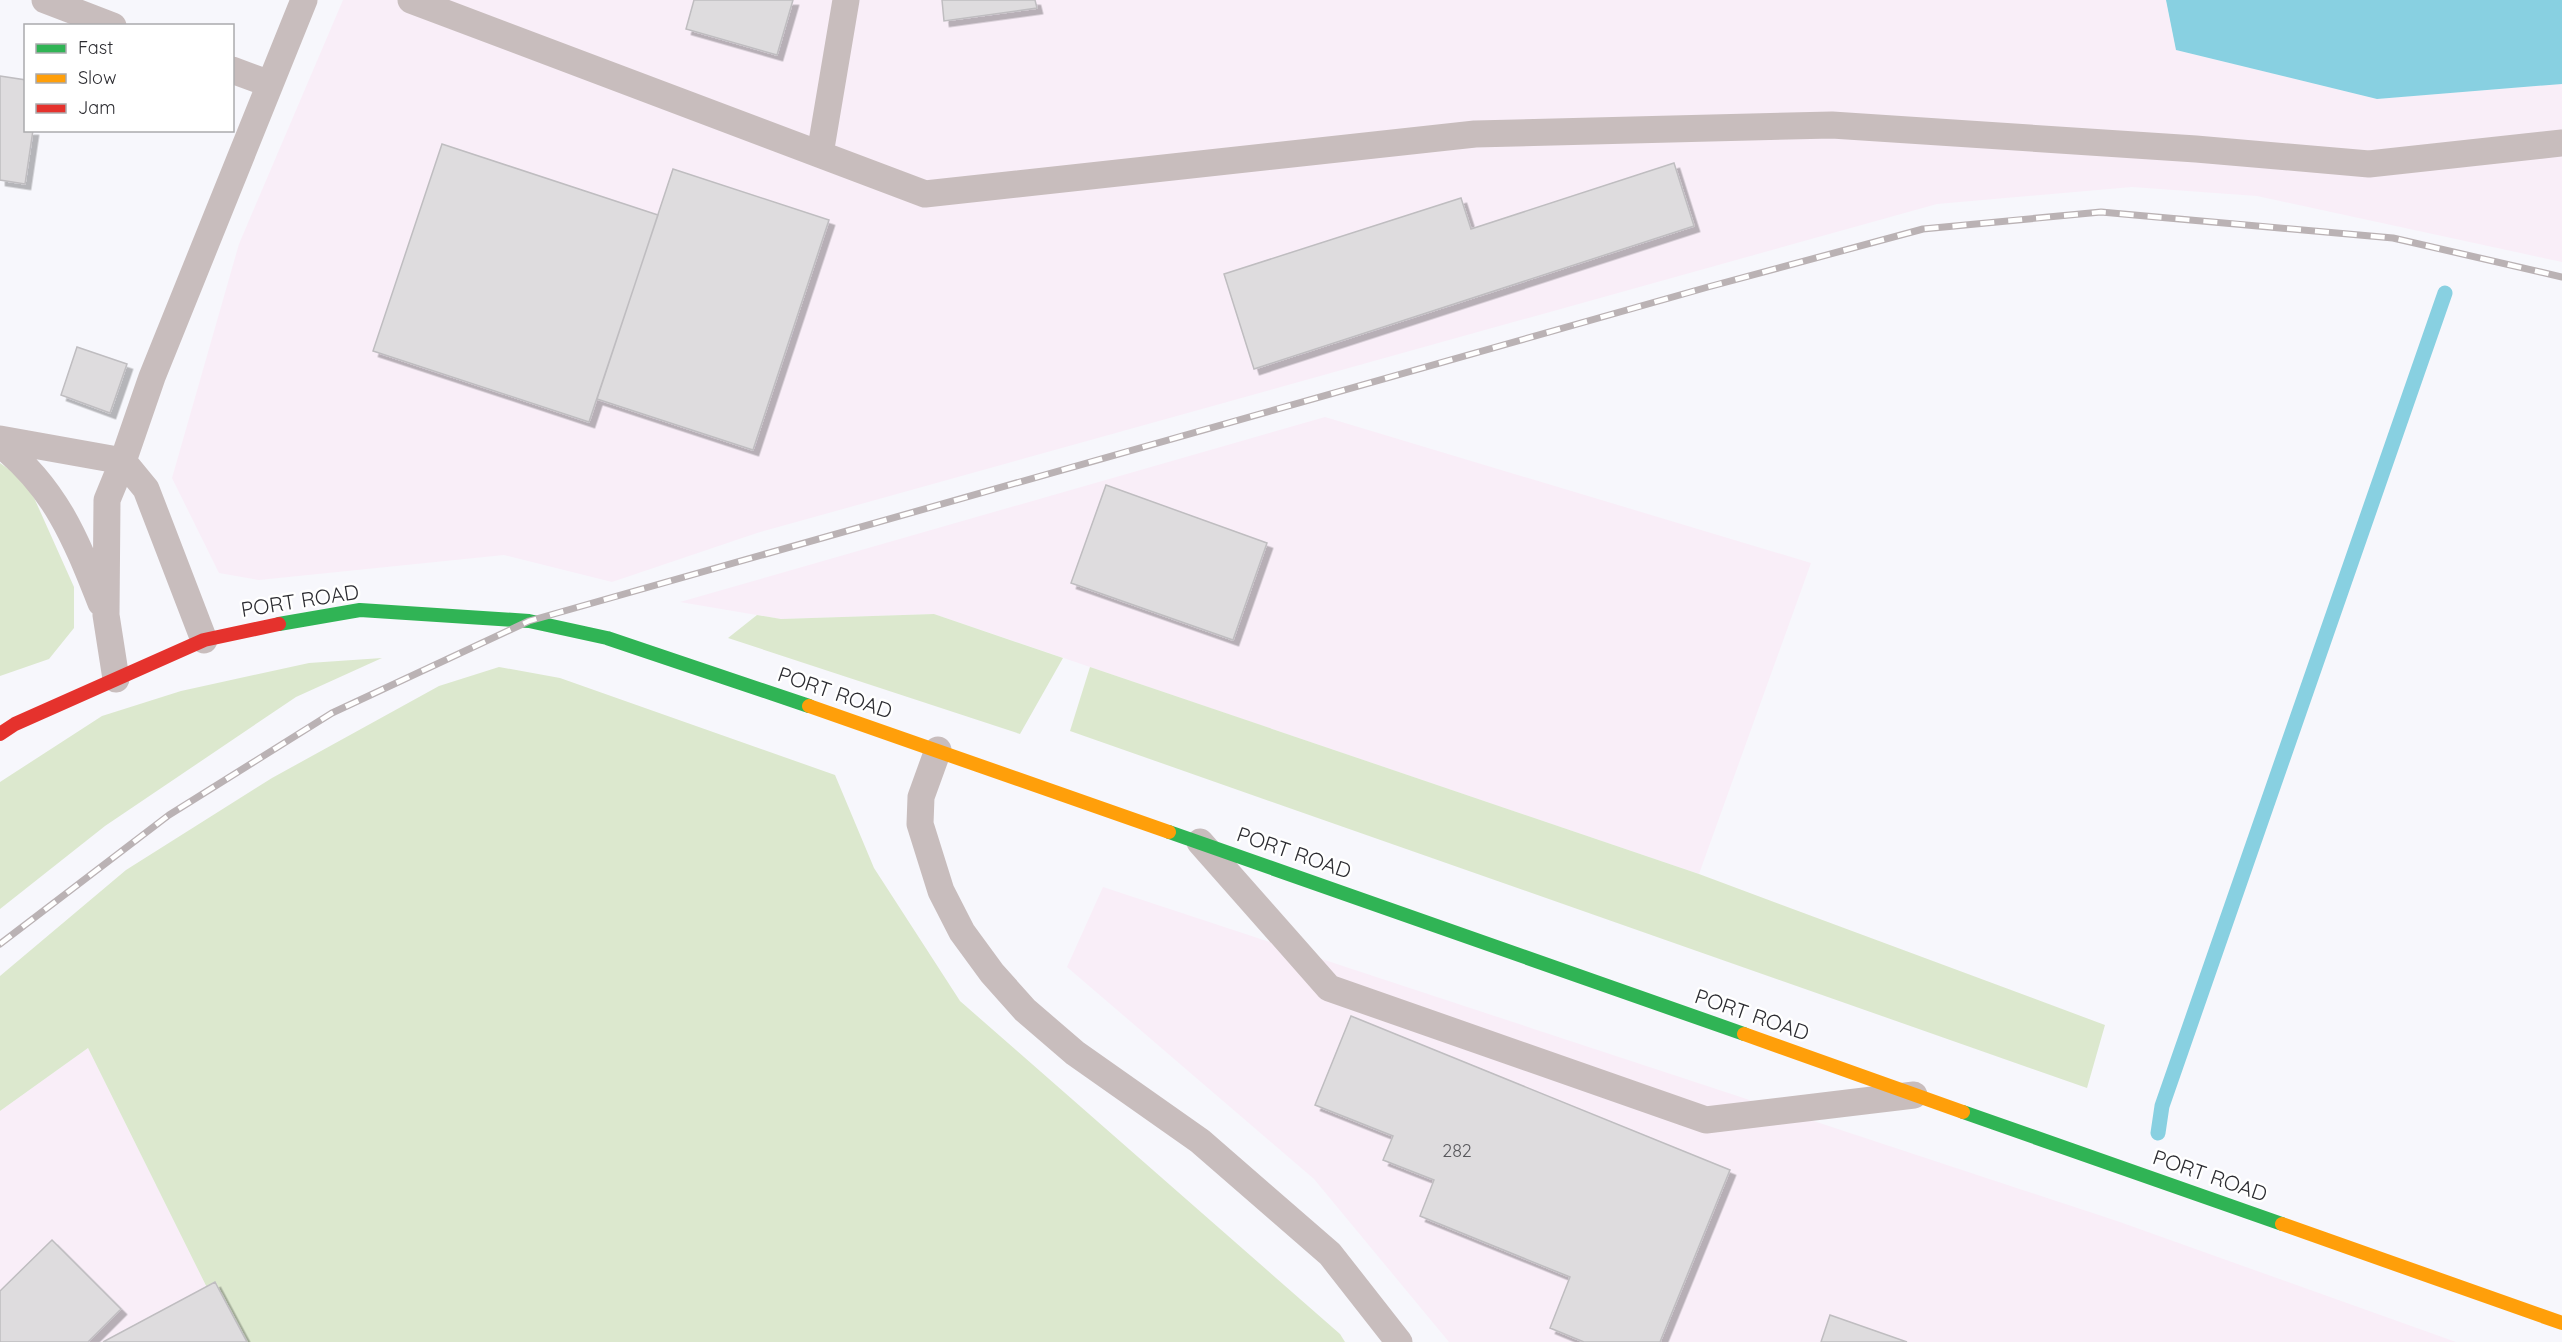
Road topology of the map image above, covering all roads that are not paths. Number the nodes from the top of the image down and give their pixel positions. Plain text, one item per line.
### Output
1 (45, 0) edge
2 (304, 0) edge
3 (411, 0) edge
4 (846, 0) edge
5 (108, 24) edge
6 (234, 71) edge
7 (270, 84) junction
8 (2562, 143) edge
9 (820, 154) junction
10 (0, 439) edge
11 (0, 444) edge
12 (123, 461) junction
13 (106, 615) junction
14 (204, 640) junction
15 (116, 679) junction
16 (0, 735) edge
17 (938, 750) junction
18 (1200, 842) junction
19 (1915, 1095) junction
20 (2562, 1323) edge
21 (1399, 1342) edge

1 - 5 lane
2 - 7 lane
3 - 9 lane
4 - 9 lane
6 - 7 lane
7 - 12 lane
8 - 9 lane
10 - 12 lane
11 - 13 lane
12 - 13 lane
12 - 14 lane
13 - 15 lane
14 - 15 main road, PORT ROAD
14 - 17 main road, PORT ROAD
15 - 16 main road, PORT ROAD
17 - 18 main road, PORT ROAD
17 - 21 lane
18 - 19 main road, PORT ROAD
18 - 19 lane
19 - 20 main road, PORT ROAD

